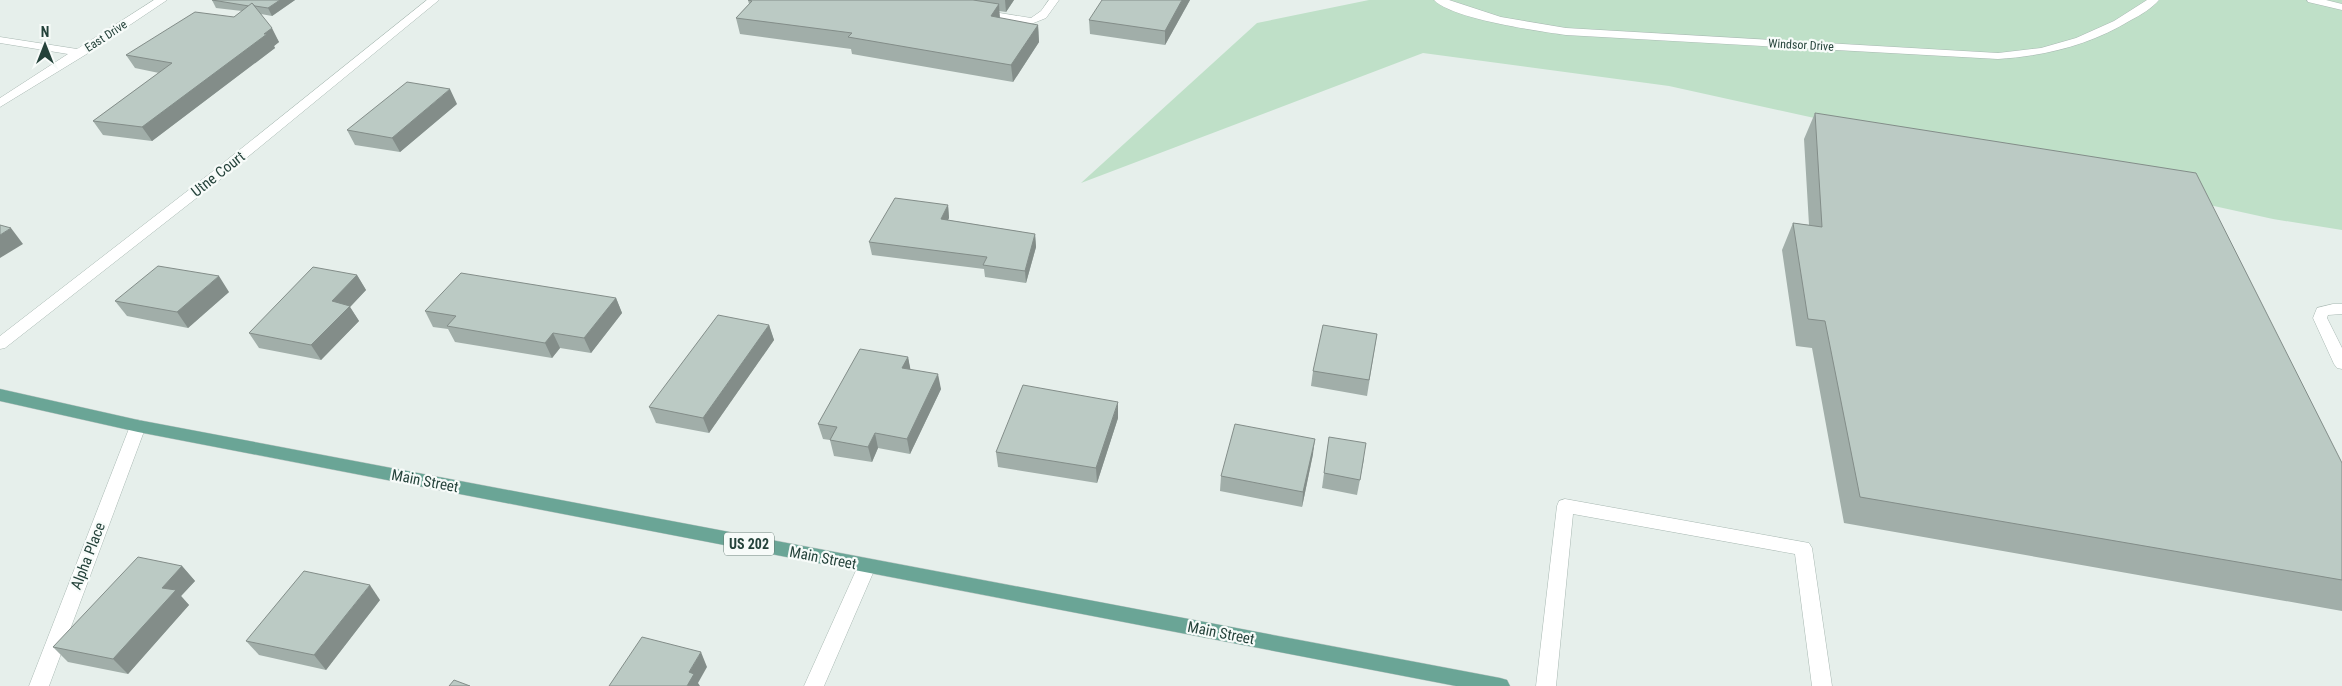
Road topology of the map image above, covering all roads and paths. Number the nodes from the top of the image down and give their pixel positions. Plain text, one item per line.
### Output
1 (162, 0) edge
2 (434, 0) edge
3 (1054, 0) edge
4 (1439, 0) edge
5 (2154, 0) edge
6 (2312, 0) edge
7 (2342, 7) edge
8 (965, 11) edge
9 (0, 40) edge
10 (81, 53) junction
11 (0, 103) edge
12 (2342, 309) edge
13 (0, 344) edge
14 (2342, 364) edge
15 (0, 395) edge
16 (138, 426) junction
17 (868, 566) junction
18 (39, 686) edge
19 (814, 686) edge
20 (1500, 686) edge
21 (1546, 686) edge
22 (1822, 686) edge

1 - 10 street, East Drive
2 - 13 street, Utne Court
3 - 8 street
4 - 5 street, Windsor Drive
6 - 7 street
9 - 10 street
10 - 11 street, East Drive
12 - 14 street
15 - 16 main road, Main Street / US 202
16 - 17 main road, Main Street / US 202
16 - 18 street, Alpha Place
17 - 19 street
17 - 20 main road, Main Street / US 202
21 - 22 street

